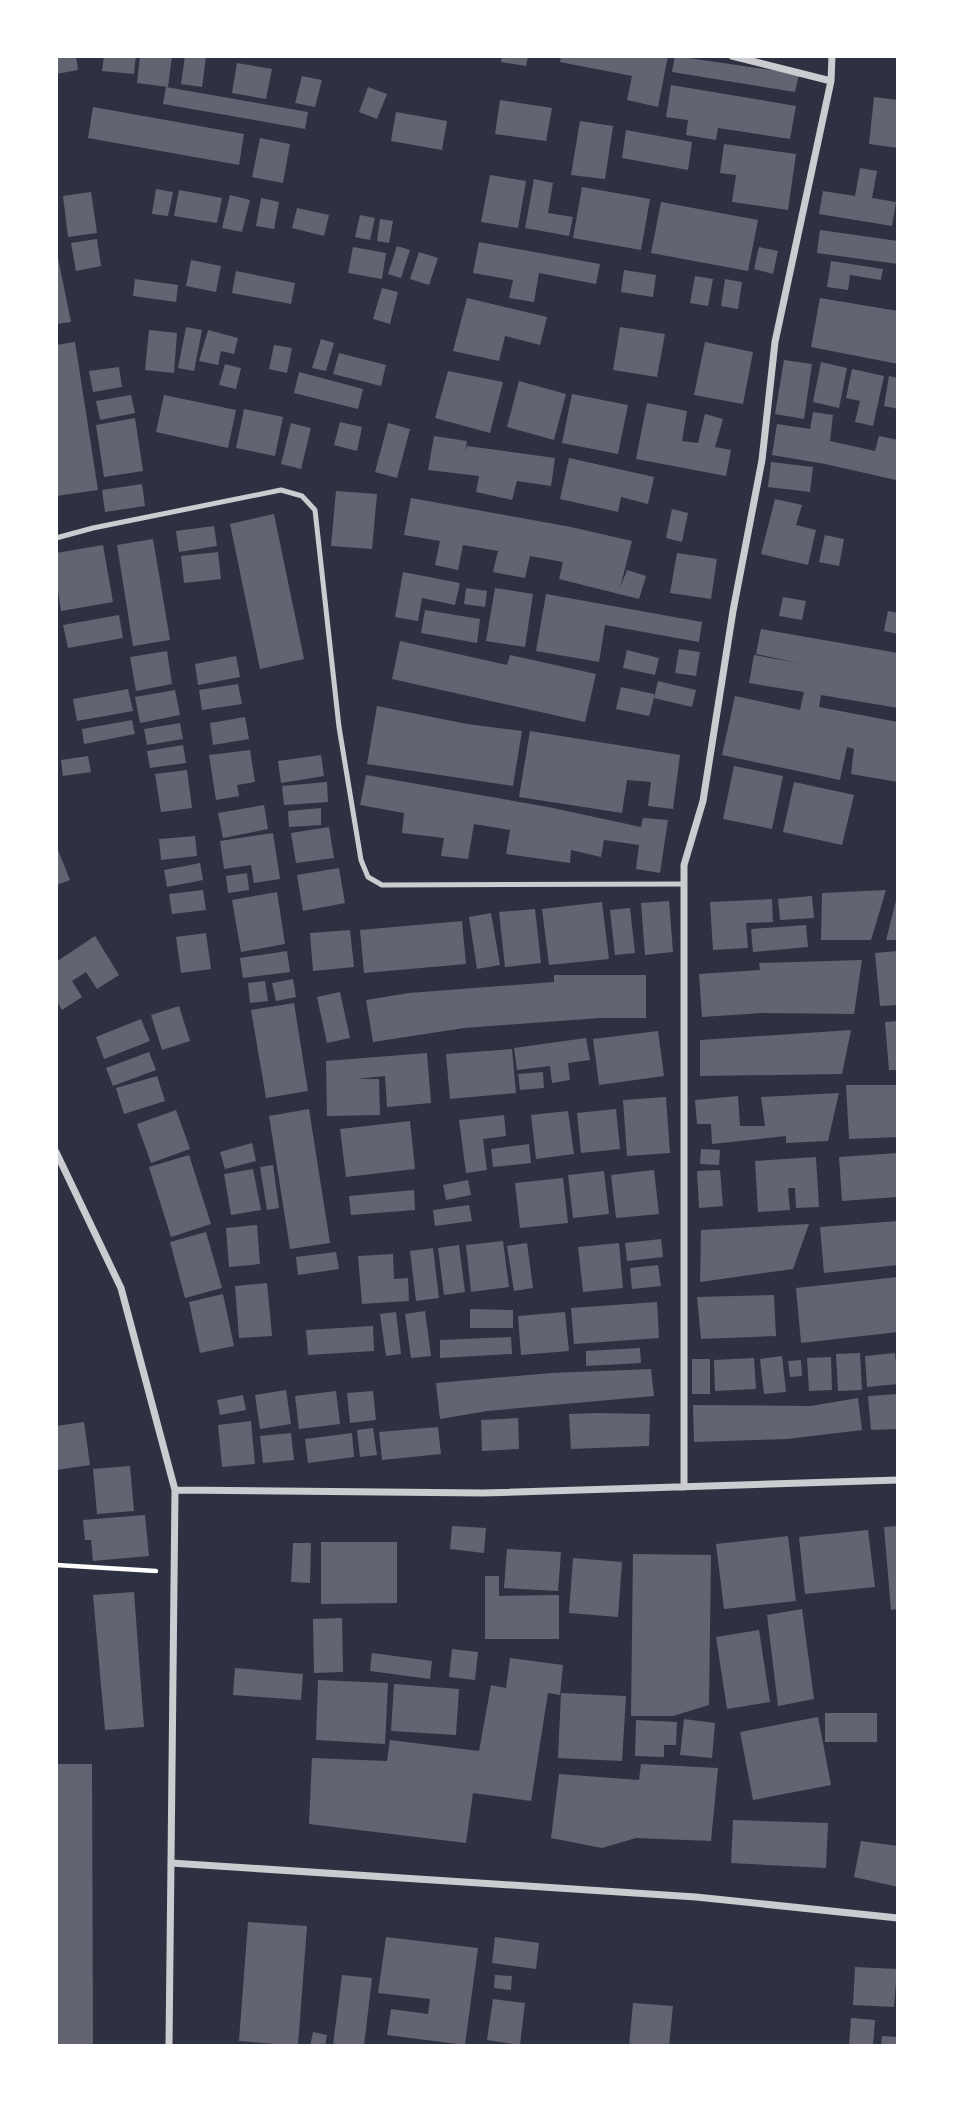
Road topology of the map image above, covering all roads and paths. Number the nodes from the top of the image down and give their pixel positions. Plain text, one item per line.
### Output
1 (732, 56) edge
2 (832, 56) edge
3 (831, 82) junction
4 (56, 538) edge
5 (684, 884) junction
6 (56, 1152) edge
7 (898, 1480) edge
8 (684, 1487) junction
9 (175, 1490) junction
10 (56, 1565) edge
11 (174, 1572) junction
12 (171, 1863) junction
13 (898, 1919) edge
14 (169, 2046) edge

1 - 3 street
2 - 3 street
3 - 5 street
4 - 5 lane
5 - 8 street
6 - 9 street
7 - 8 street
8 - 9 street
9 - 11 street
10 - 11 path
11 - 12 street
12 - 13 street
12 - 14 street

